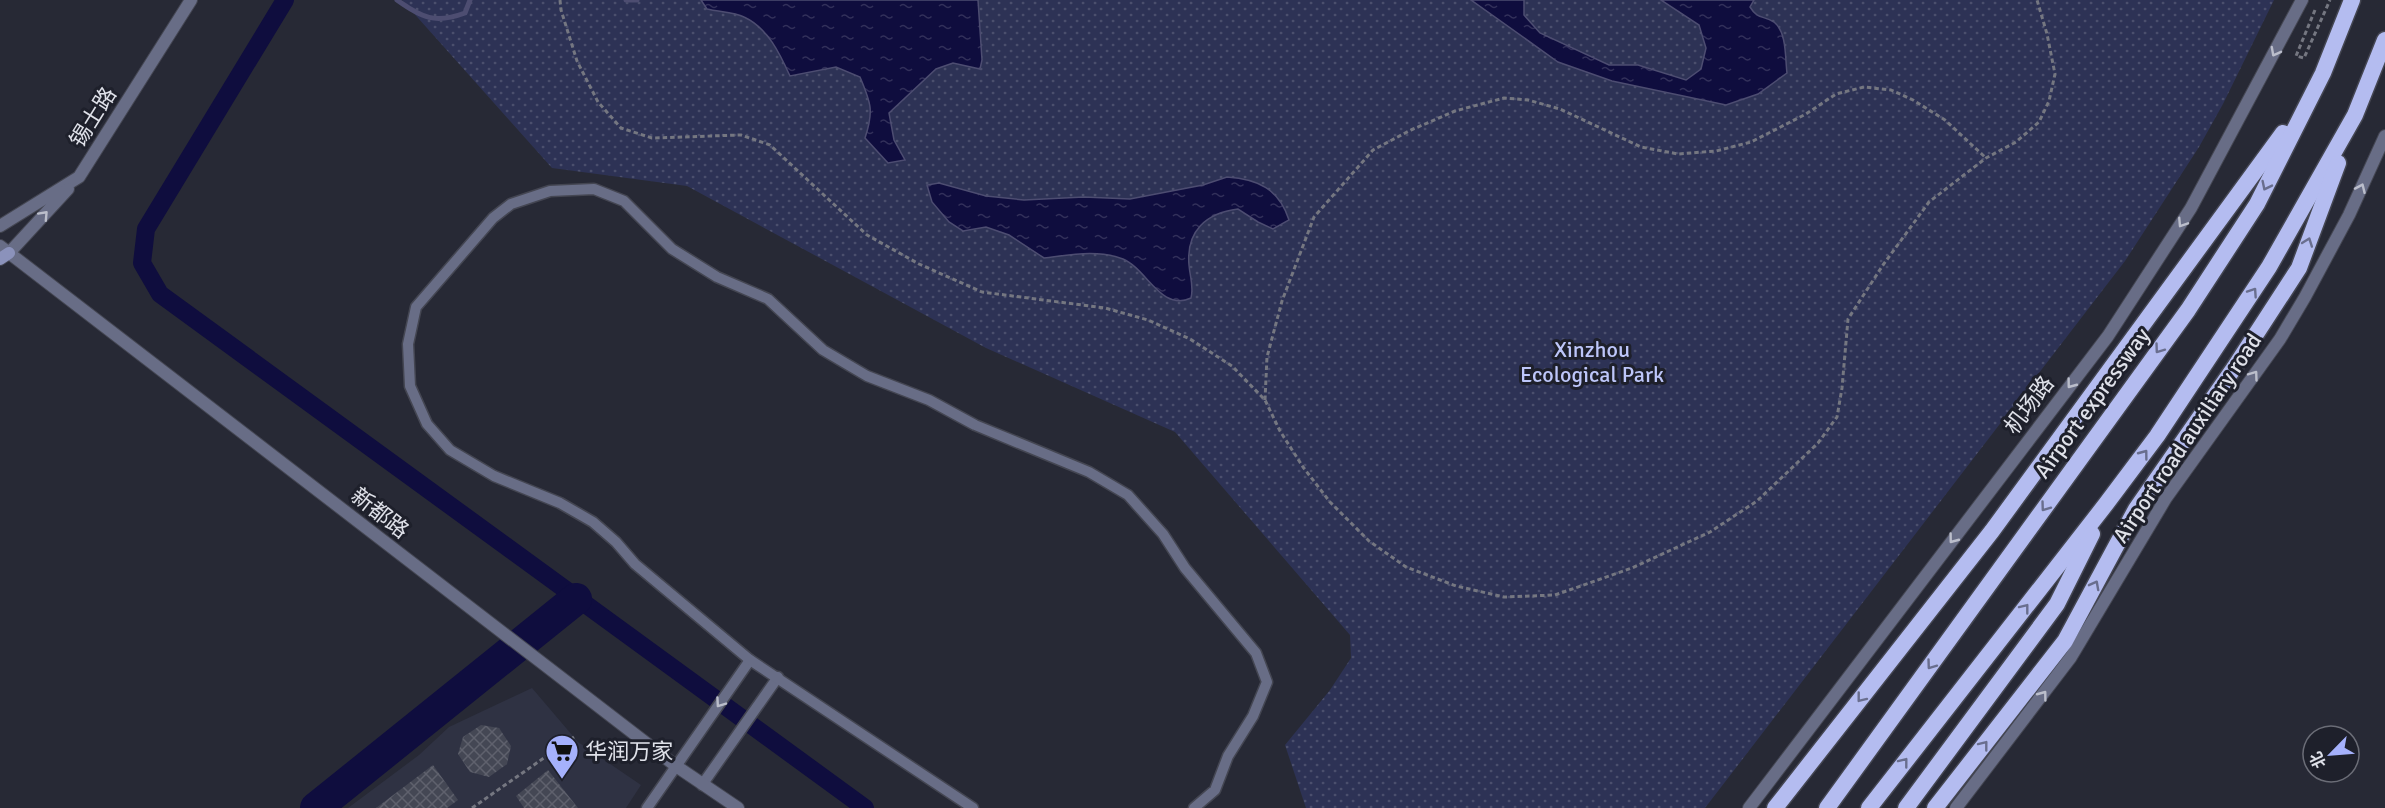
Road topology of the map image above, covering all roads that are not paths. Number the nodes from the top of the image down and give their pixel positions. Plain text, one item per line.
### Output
1 (191, 0) edge
2 (2302, 0) edge
3 (2352, 0) edge
4 (2385, 40) edge
5 (2310, 96) junction
6 (2355, 115) junction
7 (2385, 136) edge
8 (79, 177) junction
9 (0, 226) edge
10 (3, 252) edge
11 (2106, 504) junction
12 (750, 660) junction
13 (778, 677) junction
14 (676, 766) junction
15 (702, 785) junction
16 (647, 808) edge
17 (738, 808) edge
18 (973, 808) edge
19 (1194, 808) edge
20 (1749, 808) edge
21 (1775, 808) edge
22 (1827, 808) edge
23 (1869, 808) edge
24 (1906, 808) edge
25 (1935, 808) edge
26 (1956, 808) edge

1 - 8 street, 锡士路
2 -> 20 street, 机场路
3 - 5 highway, Airport expressway
4 - 6 highway
5 -> 21 highway
5 -> 22 highway, Airport expressway
11 -> 6 highway
25 -> 6 highway
26 -> 7 street, Airport road auxiliary road
8 - 9 street, 锡士路
10 -> 8 street
10 - 14 street, 新都路
23 -> 11 highway
11 - 24 highway
12 - 13 lane
12 -> 14 lane
12 - 19 lane
13 - 15 lane
13 - 18 lane
14 - 15 street, 新都路
14 - 16 lane
15 - 17 street, 新都路

